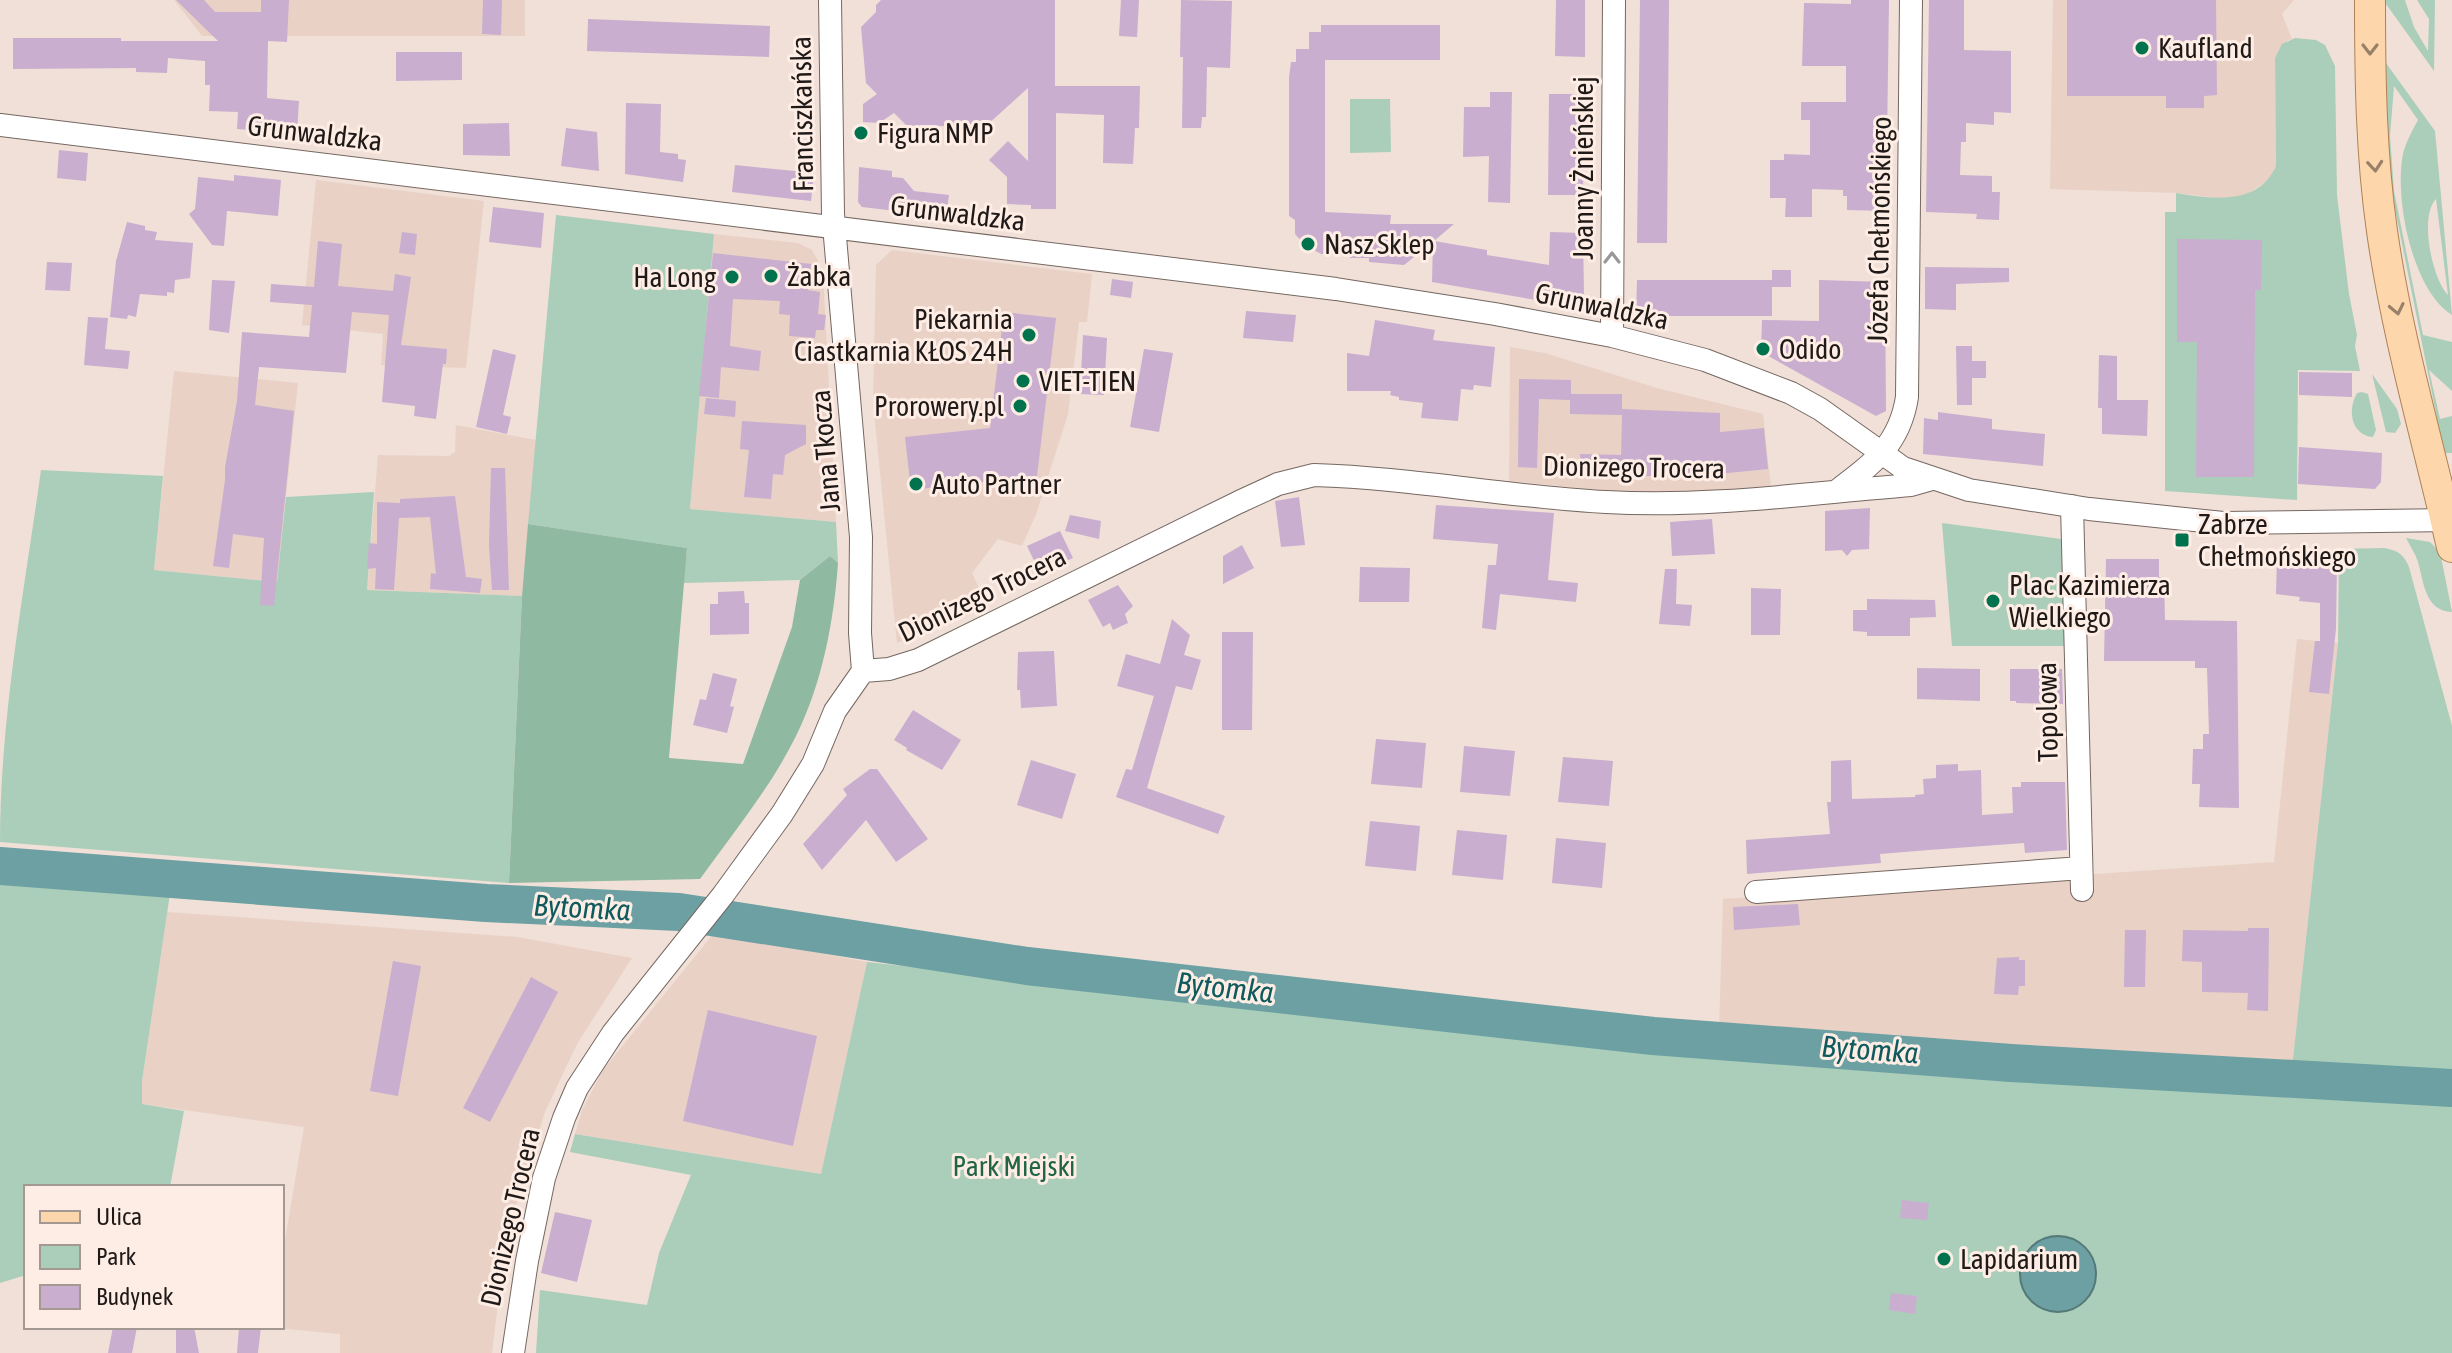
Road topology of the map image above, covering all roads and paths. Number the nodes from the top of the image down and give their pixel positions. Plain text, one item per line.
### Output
1 (830, 0) edge
2 (1614, 0) edge
3 (1911, 0) edge
4 (2370, 0) edge
5 (0, 125) edge
6 (834, 227) junction
7 (1612, 336) junction
8 (1881, 453) junction
9 (1933, 479) junction
10 (1837, 491) junction
11 (2072, 506) junction
12 (2450, 529) edge
13 (863, 671) junction
14 (2081, 868) junction
15 (2082, 890) dead end
16 (1756, 892) dead end
17 (513, 1353) edge

1 - 6 street, Franciszkańska
7 -> 2 street, Joanny Żnieńskiej
3 - 8 street, Józefa Chełmońskiego
4 -> 12 main road
5 - 6 street, Grunwaldzka
6 - 7 street, Grunwaldzka
6 - 13 street, Jana Tkocza
7 - 8 street, Grunwaldzka
8 - 9 street, Grunwaldzka
8 - 10 street
9 - 10 street, Dionizego Trocera
9 - 11 street, Grunwaldzka
10 - 13 street, Dionizego Trocera
11 - 12 street, Grunwaldzka
11 - 14 street, Topolowa
13 - 17 street, Dionizego Trocera
14 - 15 street, Topolowa
14 - 16 street

